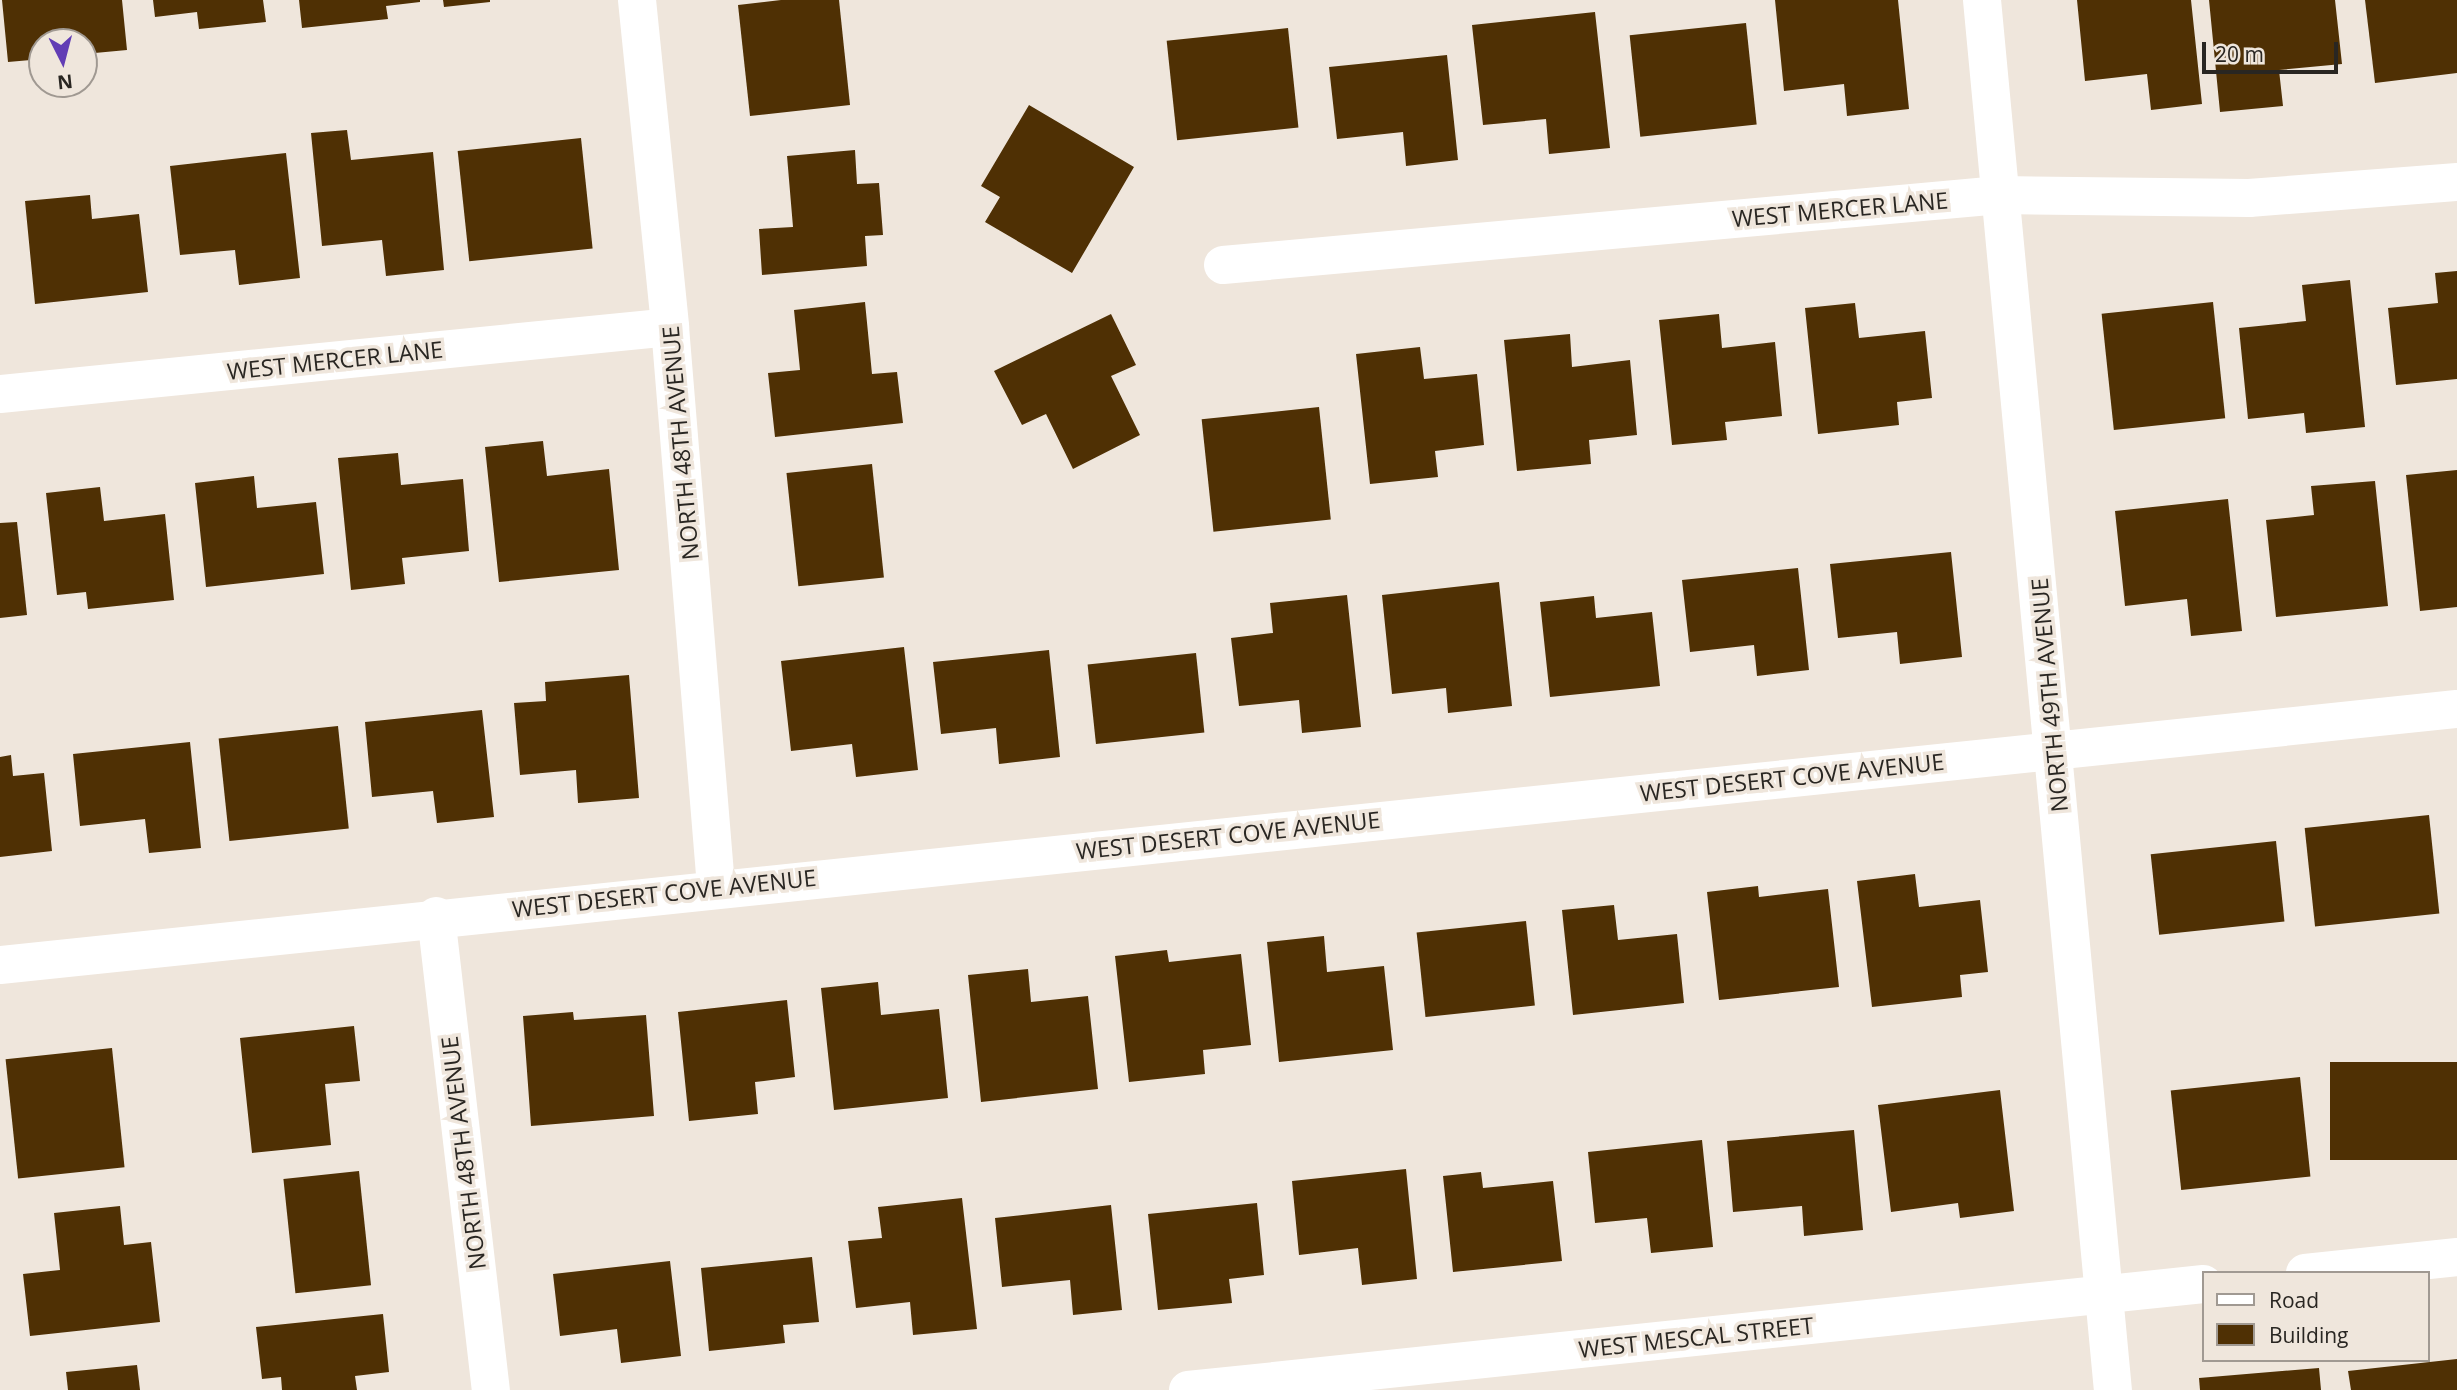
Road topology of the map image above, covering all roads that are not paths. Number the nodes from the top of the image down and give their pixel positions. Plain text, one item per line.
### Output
1 (637, 0) edge
2 (1982, 0) edge
3 (2457, 182) edge
4 (2000, 195) junction
5 (1223, 265) dead end
6 (670, 327) junction
7 (0, 394) edge
8 (2457, 709) edge
9 (2054, 750) junction
10 (716, 887) junction
11 (436, 916) junction
12 (0, 965) edge
13 (2457, 1256) edge
14 (2323, 1271) edge
15 (2202, 1284) edge
16 (2103, 1294) junction
17 (491, 1390) edge
18 (1188, 1390) edge
19 (2113, 1390) edge

1 - 6 street, NORTH 48TH AVENUE
2 - 4 street, NORTH 49TH AVENUE
3 - 4 street, WEST MERCER LANE
4 - 5 street, WEST MERCER LANE
4 - 9 street, NORTH 49TH AVENUE
6 - 7 street, WEST MERCER LANE
6 - 10 street, NORTH 48TH AVENUE
8 - 9 street, WEST DESERT COVE AVENUE
9 - 10 street, WEST DESERT COVE AVENUE
9 - 16 street, NORTH 49TH AVENUE
10 - 11 street, WEST DESERT COVE AVENUE
11 - 12 street, WEST DESERT COVE AVENUE
11 - 17 street, NORTH 48TH AVENUE
13 - 14 street
15 - 16 street, WEST MESCAL STREET
16 - 18 street, WEST MESCAL STREET
16 - 19 street, NORTH 49TH AVENUE

